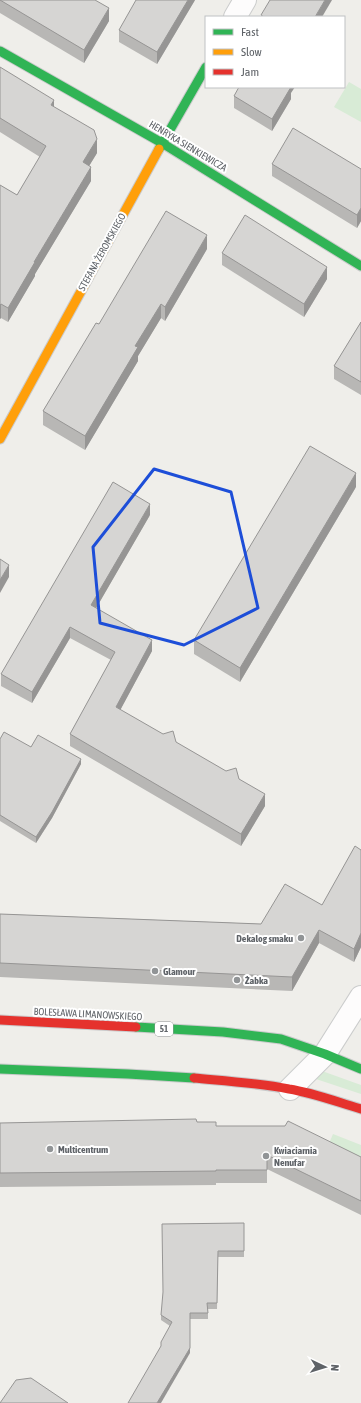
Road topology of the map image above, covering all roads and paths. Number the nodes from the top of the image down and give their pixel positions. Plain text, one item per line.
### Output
1 (245, 0) edge
2 (236, 16) edge
3 (0, 51) edge
4 (205, 69) edge
5 (162, 143) junction
6 (361, 266) edge
7 (0, 439) edge
8 (361, 997) edge
9 (0, 1020) edge
10 (325, 1054) junction
11 (0, 1069) edge
12 (361, 1069) edge
13 (290, 1089) junction
14 (361, 1109) edge

1 - 2 street
3 - 5 street, HENRYKA SIENKIEWICZA
4 - 5 street, STEFANA ŻEROMSKIEGO
5 - 6 street, HENRYKA SIENKIEWICZA
5 - 7 street, STEFANA ŻEROMSKIEGO
8 - 10 street
9 - 10 street, BOLESŁAWA LIMANOWSKIEGO / 51
10 - 12 street, BOLESŁAWA LIMANOWSKIEGO / 51
10 - 13 street
11 - 13 street
13 - 14 street

